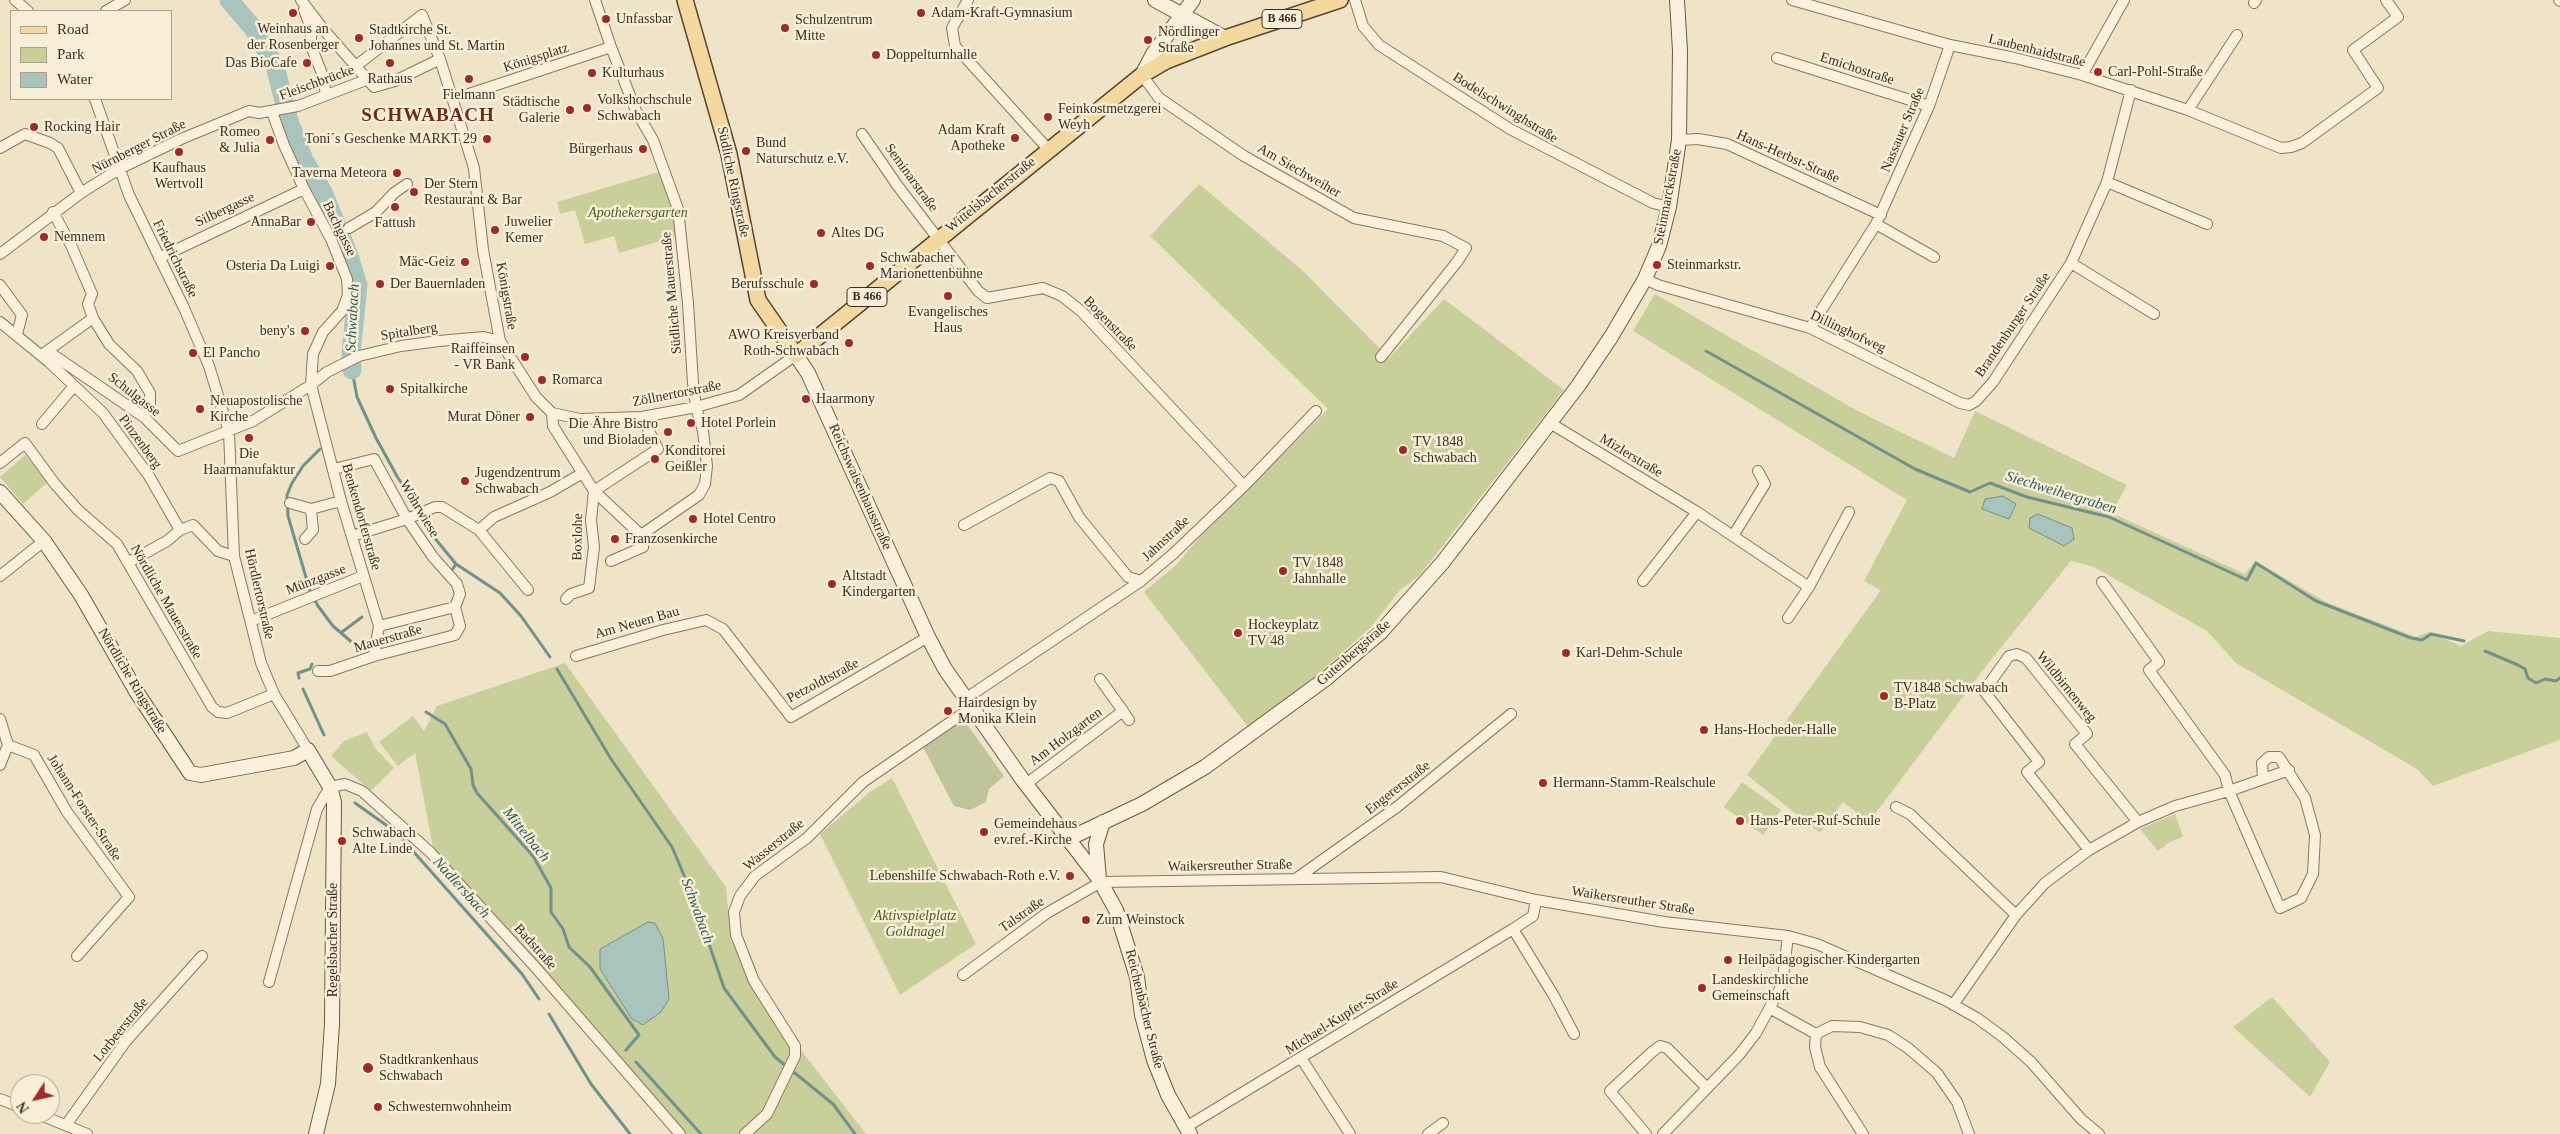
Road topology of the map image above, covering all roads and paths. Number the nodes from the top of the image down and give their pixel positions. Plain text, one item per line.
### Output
1 (15, 0) edge
2 (300, 0) edge
3 (595, 0) edge
4 (685, 0) edge
5 (968, 0) edge
6 (1155, 0) edge
7 (1194, 0) edge
8 (1340, 0) edge
9 (1355, 0) edge
10 (1677, 0) edge
11 (1792, 0) edge
12 (2124, 0) edge
13 (2386, 0) edge
14 (122, 1) edge
15 (27, 10) edge
16 (108, 10) edge
17 (1183, 15) junction
18 (2237, 35) dead end
19 (1225, 38) junction
20 (1950, 45) junction
21 (611, 47) junction
22 (1777, 58) dead end
23 (440, 59) junction
24 (357, 65) junction
25 (1142, 75) junction
26 (2082, 75) junction
27 (366, 80) junction
28 (2131, 90) junction
29 (469, 94) dead end
30 (326, 95) junction
31 (94, 100) edge
32 (1929, 106) junction
33 (2188, 110) junction
34 (275, 112) junction
35 (862, 134) dead end
36 (1679, 140) junction
37 (0, 148) edge
38 (1048, 149) junction
39 (119, 169) junction
40 (2107, 182) junction
41 (407, 184) dead end
42 (304, 189) junction
43 (81, 193) junction
44 (1668, 207) junction
45 (53, 212) junction
46 (1879, 219) junction
47 (2207, 224) dead end
48 (349, 228) dead end
49 (938, 238) junction
50 (0, 254) edge
51 (159, 258) junction
52 (1934, 258) dead end
53 (2071, 263) junction
54 (1645, 279) junction
55 (0, 285) edge
56 (2154, 314) dead end
57 (92, 318) junction
58 (0, 322) edge
59 (1810, 328) junction
60 (17, 334) junction
61 (500, 341) junction
62 (45, 353) junction
63 (796, 355) junction
64 (1381, 357) dead end
65 (311, 385) junction
66 (74, 386) junction
67 (1976, 401) joint
68 (696, 407) junction
69 (1316, 412) dead end
70 (552, 413) junction
71 (144, 417) junction
72 (642, 417) junction
73 (1550, 423) junction
74 (42, 424) dead end
75 (229, 432) junction
76 (0, 463) edge
77 (334, 469) junction
78 (1758, 471) dead end
79 (581, 474) junction
80 (1244, 486) junction
81 (594, 491) junction
82 (0, 492) edge
83 (341, 501) junction
84 (290, 504) dead end
85 (311, 509) junction
86 (1697, 512) junction
87 (1849, 512) dead end
88 (409, 518) junction
89 (964, 525) dead end
90 (180, 530) junction
91 (479, 530) junction
92 (641, 535) junction
93 (352, 536) junction
94 (1733, 536) junction
95 (305, 539) dead end
96 (44, 541) junction
97 (234, 556) junction
98 (611, 561) dead end
99 (129, 562) junction
100 (0, 576) edge
101 (363, 576) junction
102 (1141, 581) junction
103 (1643, 581) dead end
104 (2102, 582) dead end
105 (1809, 587) junction
106 (528, 590) dead end
107 (566, 599) dead end
108 (455, 607) junction
109 (1788, 618) dead end
110 (706, 620) joint
111 (251, 621) junction
112 (379, 626) junction
113 (460, 626) joint
114 (928, 637) junction
115 (374, 656) junction
116 (576, 656) dead end
117 (318, 671) dead end
118 (1100, 679) dead end
119 (274, 694) junction
120 (968, 704) junction
121 (1512, 714) dead end
122 (0, 719) edge
123 (8, 745) junction
124 (308, 750) junction
125 (0, 765) edge
126 (2289, 770) junction
127 (2263, 778) junction
128 (1026, 784) junction
129 (330, 787) junction
130 (2229, 791) junction
131 (1896, 807) dead end
132 (1103, 822) junction
133 (2138, 822) junction
134 (1068, 839) junction
135 (2089, 850) junction
136 (1297, 878) junction
137 (1100, 881) junction
138 (1536, 900) junction
139 (2016, 915) junction
140 (1513, 929) junction
141 (1788, 936) junction
142 (78, 956) dead end
143 (202, 956) dead end
144 (963, 975) dead end
145 (269, 982) dead end
146 (1953, 1005) junction
147 (1771, 1009) junction
148 (1574, 1034) dead end
149 (1816, 1034) junction
150 (1301, 1058) junction
151 (1707, 1088) junction
152 (60, 1123) edge
153 (1444, 1123) dead end
154 (66, 1126) junction
155 (1188, 1131) edge
156 (87, 1134) edge
157 (316, 1134) edge
158 (680, 1134) edge
159 (745, 1134) edge
160 (1350, 1134) edge
161 (1428, 1134) edge
162 (1646, 1134) edge
163 (1663, 1134) edge
164 (1863, 1134) edge
165 (1969, 1134) edge
166 (2099, 1134) edge

1 - 15 street
2 - 24 street
2 - 30 street
3 - 21 street, Südliche Mauerstraße
4 - 63 main road, Südliche Ringstraße
5 - 38 street
6 - 17 main road
7 - 17 main road
8 - 19 main road, B 466
9 - 44 street, Bodelschwinghstraße
10 - 36 main road, Steinmarckstraße
11 - 20 street, Laubenhaidstraße
12 - 26 street
13 - 33 street, Laubenhaidstraße
14 - 16 street
17 - 19 main road
17 - 25 main road
18 - 33 street
19 - 25 main road, B 466
20 - 26 street, Laubenhaidstraße
20 - 32 street, Nassauer Straße
21 - 29 street, Königsplatz
21 - 68 street, Südliche Mauerstraße
22 - 32 street, Emichostraße
23 - 24 street
23 - 27 street
23 - 61 street, Königstraße
24 - 27 street
25 - 38 main road, Wittelsbacherstraße / B 466
25 - 64 street, Am Siechweiher
26 - 28 street, Laubenhaidstraße
27 - 30 street, Fleischbrücke
28 - 33 street, Laubenhaidstraße
28 - 40 street, Brandenburger Straße
30 - 34 street, Fleischbrücke
31 - 39 street, Friedrichstraße
32 - 46 street, Nassauer Straße
34 - 39 street, Nürnberger Straße
34 - 42 street, Bachgasse
35 - 49 street, Seminarstraße
36 - 44 main road, Steinmarckstraße
36 - 46 street, Hans-Herbst-Straße
37 - 43 street
38 - 49 main road, Wittelsbacherstraße / B 466
39 - 43 street, Nürnberger Straße
39 - 51 street, Friedrichstraße
40 - 47 street
40 - 53 street, Brandenburger Straße
41 - 48 street
42 - 51 street, Silbergasse
42 - 65 street, Bachgasse
43 - 45 street, Nürnberger Straße
44 - 54 main road, Steinmarckstraße
45 - 50 street, Nürnberger Straße
45 - 57 street
46 - 52 street
46 - 59 street, Nassauer Straße
49 - 63 main road, Wittelsbacherstraße / B 466
49 - 80 street, Bogenstraße
51 - 75 street, Friedrichstraße
53 - 56 street
53 - 67 street, Brandenburger Straße
54 - 59 street, Dillinghofweg
54 - 73 main road, Steinmarckstraße
55 - 60 street
57 - 62 street
57 - 71 street
58 - 60 street, Pinzenberg
59 - 67 street, Dillinghofweg
60 - 62 street, Pinzenberg
61 - 65 street, Spitalberg
61 - 70 street, Königstraße
62 - 66 street, Pinzenberg
62 - 71 street, Schulgasse
63 - 68 street, Zöllnertorstraße
63 - 114 main road, Reichswaisenhausstraße
65 - 75 street, Spitalberg
65 - 77 street, Benkendorferstraße
66 - 74 street
66 - 90 street, Pinzenberg
68 - 72 street, Zöllnertorstraße
68 - 92 street, Südliche Mauerstraße
69 - 80 street, Jahnstraße
70 - 72 street, Zöllnertorstraße
70 - 79 street
71 - 75 street, Schulgasse
72 - 81 street
73 - 86 street, Mizlerstraße
73 - 132 main road, Gutenbergstraße
75 - 97 street, Hördlertorstraße
76 - 99 street, Nördliche Mauerstraße
77 - 83 street, Benkendorferstraße
77 - 88 street, Wöhrwiese
78 - 94 street
79 - 81 street
79 - 91 street
80 - 102 street, Jahnstraße
81 - 92 street
81 - 107 street, Boxlohe
82 - 96 main road, Nördliche Ringstraße
83 - 85 street
83 - 93 street, Benkendorferstraße
84 - 85 street
85 - 95 street
86 - 94 street, Mizlerstraße
86 - 103 street
87 - 105 street
88 - 91 street
88 - 93 street
88 - 108 street, Wöhrwiese
89 - 102 street, Jahnstraße
90 - 97 street
90 - 99 street
91 - 106 street
92 - 98 street
93 - 101 street, Benkendorferstraße
94 - 105 street, Mizlerstraße
96 - 100 street
96 - 124 main road, Nördliche Ringstraße
97 - 111 street, Hördlertorstraße
99 - 119 street, Nördliche Mauerstraße
101 - 111 street, Münzgasse
101 - 112 street, Benkendorferstraße
102 - 120 street
104 - 130 street
105 - 109 street
108 - 112 street
108 - 113 street, Wöhrwiese
110 - 114 street, Petzoldtstraße
110 - 116 street, Am Neuen Bau
111 - 119 street, Hördlertorstraße
112 - 115 street, Benkendorferstraße
113 - 115 street, Mauerstraße
114 - 120 main road, Reichswaisenhausstraße
115 - 117 street, Mauerstraße
118 - 128 street, Am Holzgarten
119 - 124 street, Hördlertorstraße
120 - 128 main road, Reichswaisenhausstraße
120 - 159 street, Wasserstraße
121 - 136 street, Engererstraße
122 - 123 street
123 - 125 street
123 - 142 street, Johann-Forster-Straße
124 - 129 main road, Regelsbacher Straße
126 - 127 street
126 - 127 street
126 - 130 street
127 - 130 street
128 - 134 main road, Reichswaisenhausstraße
129 - 145 street
129 - 157 main road, Regelsbacher Straße
129 - 158 street, Badstraße
130 - 133 street
131 - 139 street
132 - 134 main road, Gutenbergstraße
132 - 137 main road
133 - 135 street
133 - 135 street, Wildbirnenweg
134 - 137 main road, Reichswaisenhausstraße
135 - 139 street
136 - 137 street, Waikersreuther Straße
136 - 138 street, Waikersreuther Straße
137 - 144 street, Talstraße
137 - 155 main road, Reichenbacher Straße
138 - 140 street, Michael-Kupfer-Straße
138 - 141 street, Waikersreuther Straße
139 - 146 street
140 - 148 street
140 - 150 street, Michael-Kupfer-Straße
141 - 146 street, Waikersreuther Straße
141 - 147 street
143 - 154 street, Lorbeerstraße
146 - 166 street, Waikersreuther Straße
147 - 149 street
147 - 151 street
149 - 164 street
149 - 165 street
150 - 155 street, Michael-Kupfer-Straße
150 - 160 street
151 - 162 street
151 - 163 street
152 - 154 street
153 - 161 street
154 - 156 street

